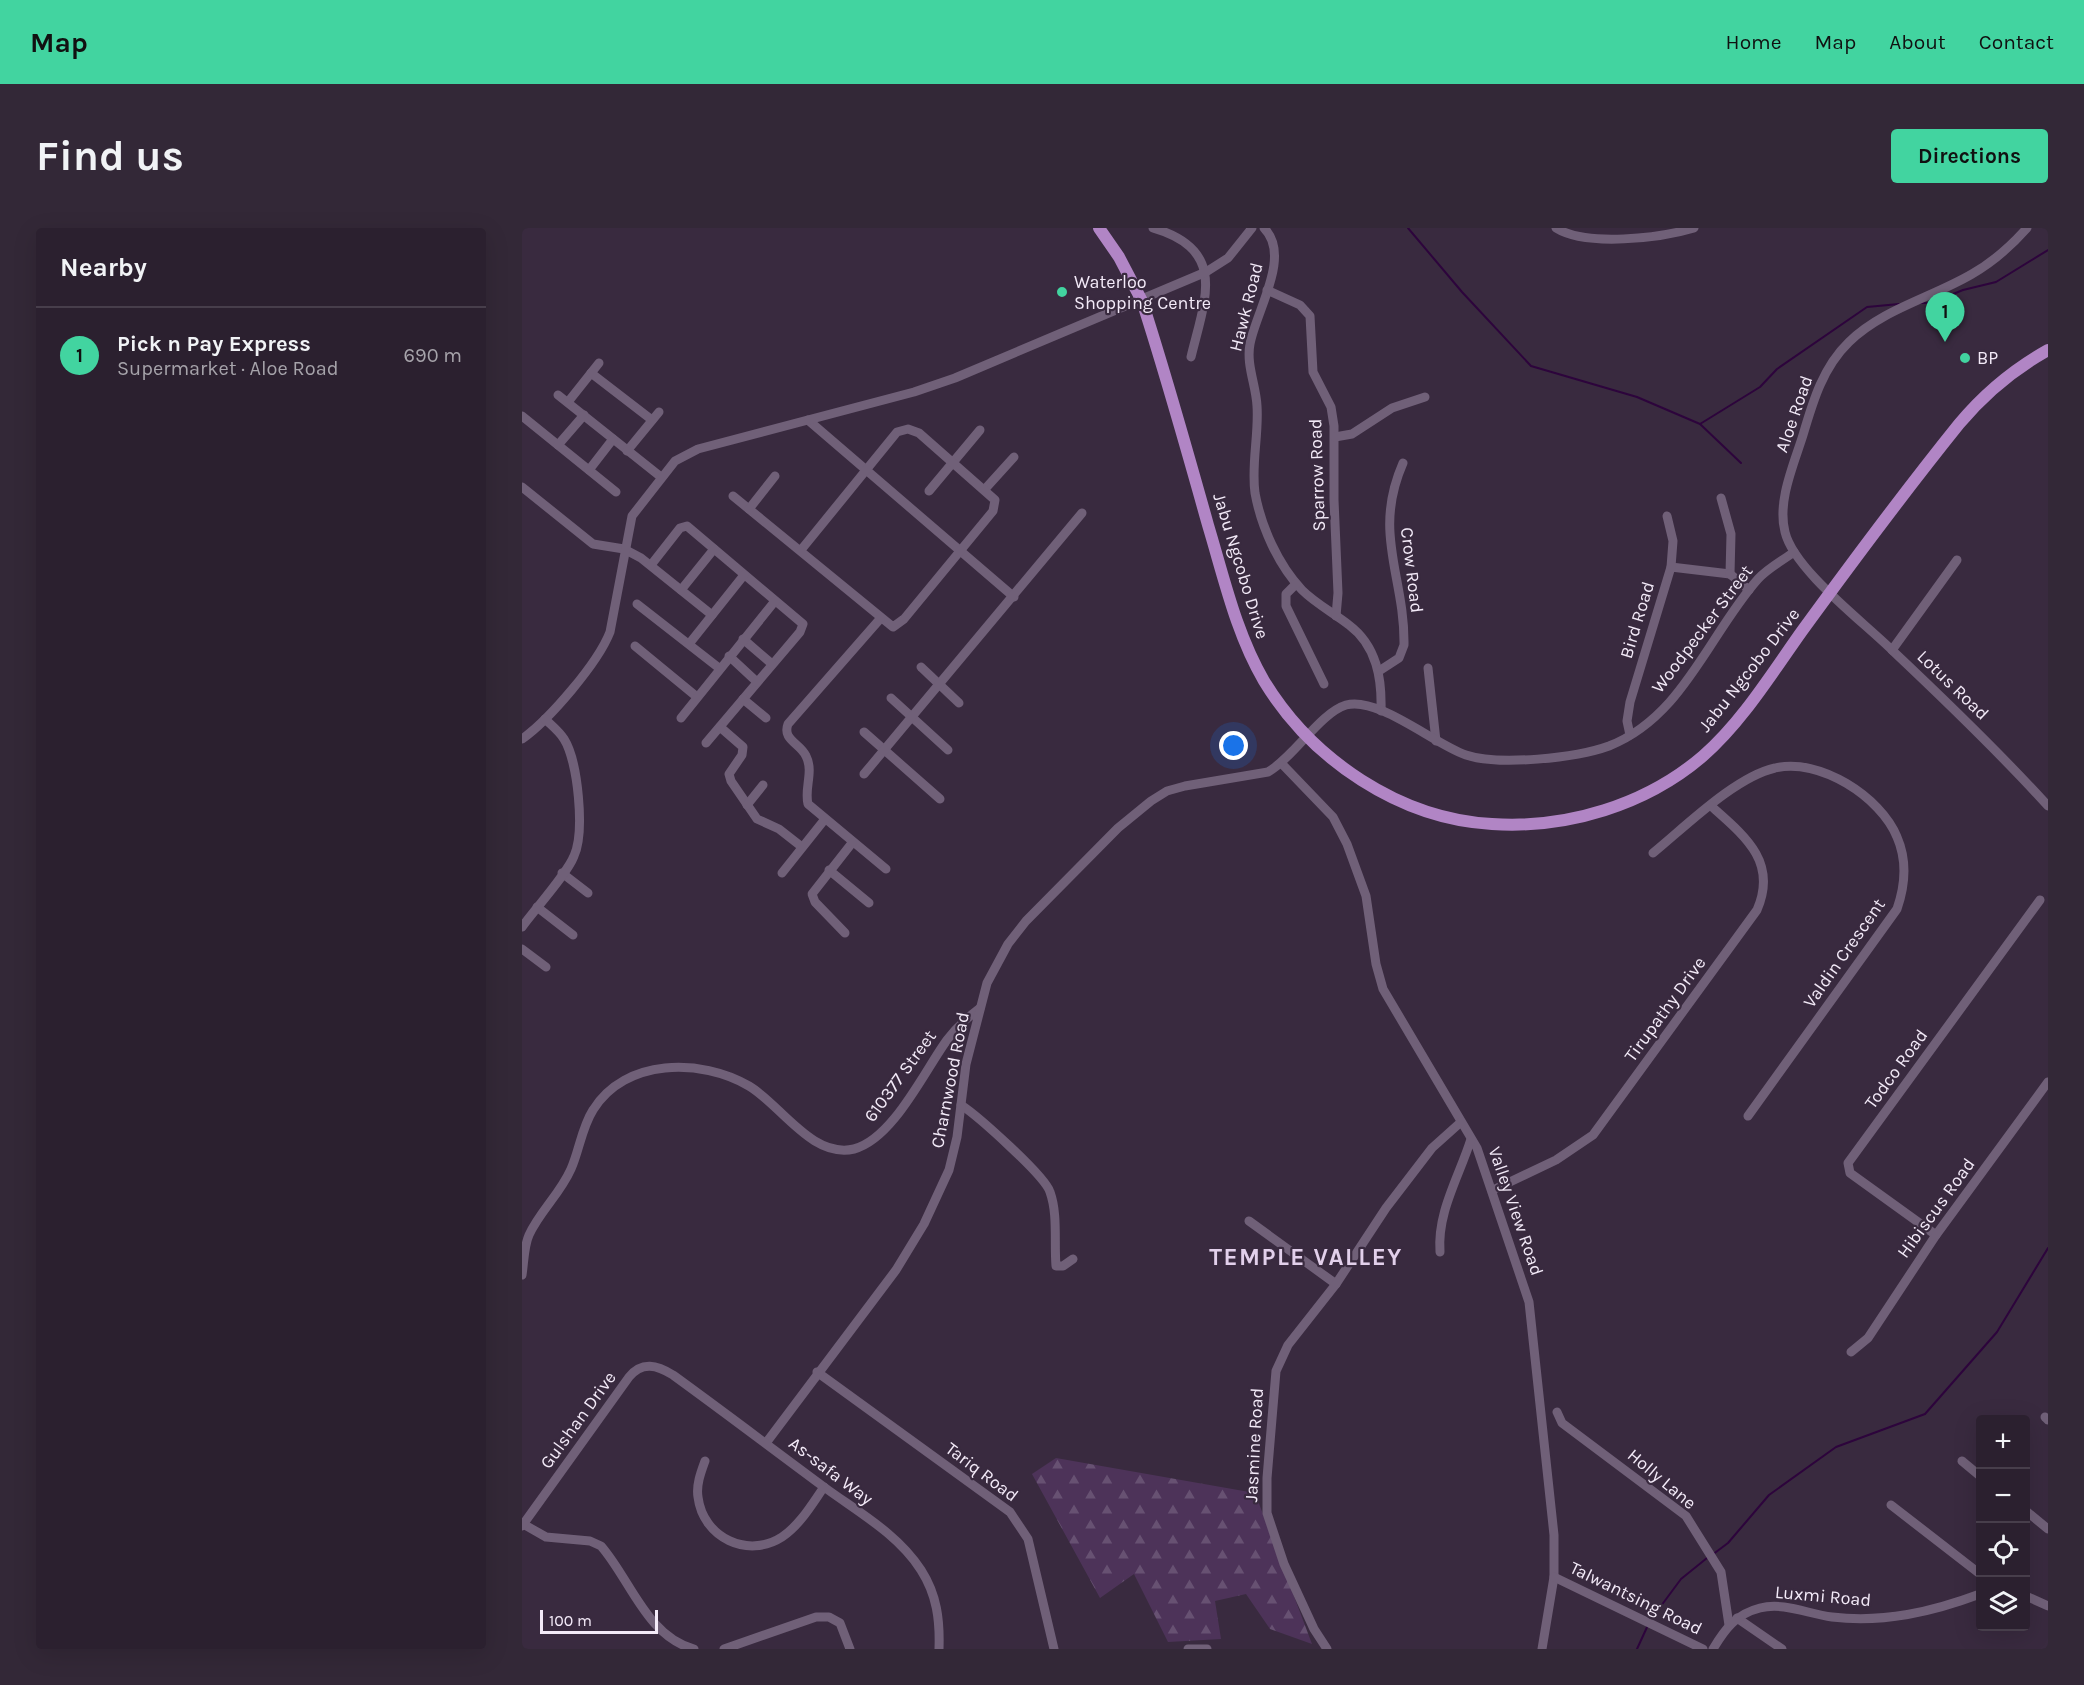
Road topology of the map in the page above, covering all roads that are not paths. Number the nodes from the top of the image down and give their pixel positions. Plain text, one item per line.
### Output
1 (1099, 228) edge
2 (1153, 228) edge
3 (1252, 228) edge
4 (1264, 228) edge
5 (1556, 228) edge
6 (1596, 228) edge
7 (1694, 228) edge
8 (2027, 228) edge
9 (1656, 232) edge
10 (1601, 238) junction
11 (1206, 272) junction
12 (1267, 290) junction
13 (1142, 301) junction
14 (2048, 350) edge
15 (1191, 357) dead end
16 (599, 363) dead end
17 (591, 373) junction
18 (558, 395) dead end
19 (1425, 397) dead end
20 (568, 402) junction
21 (584, 415) junction
22 (522, 416) edge
23 (808, 420) junction
24 (980, 430) dead end
25 (1335, 437) junction
26 (613, 439) junction
27 (558, 445) junction
28 (627, 451) junction
29 (1014, 457) dead end
30 (954, 462) junction
31 (1403, 463) dead end
32 (866, 469) junction
33 (589, 470) junction
34 (775, 476) dead end
35 (661, 477) junction
36 (522, 487) edge
37 (985, 489) junction
38 (929, 491) dead end
39 (616, 492) dead end
40 (733, 496) dead end
41 (1721, 498) dead end
42 (749, 509) junction
43 (1082, 513) dead end
44 (1667, 516) dead end
45 (624, 549) junction
46 (714, 549) junction
47 (801, 550) junction
48 (960, 550) junction
49 (1794, 552) junction
50 (1958, 560) dead end
51 (651, 565) junction
52 (1671, 567) junction
53 (1730, 574) junction
54 (744, 575) junction
55 (1296, 584) junction
56 (681, 590) junction
57 (1749, 590) junction
58 (1830, 593) junction
59 (1014, 597) junction
60 (775, 601) junction
61 (637, 604) dead end
62 (712, 615) junction
63 (1336, 616) junction
64 (880, 619) junction
65 (743, 639) junction
66 (689, 644) junction
67 (635, 646) dead end
68 (1892, 650) junction
69 (729, 656) junction
70 (772, 664) junction
71 (719, 668) junction
72 (921, 668) dead end
73 (1428, 668) dead end
74 (1379, 671) junction
75 (757, 682) junction
76 (1324, 684) dead end
77 (940, 685) junction
78 (697, 697) junction
79 (891, 698) dead end
80 (743, 699) junction
81 (959, 703) dead end
82 (1381, 711) junction
83 (681, 718) dead end
84 (766, 718) dead end
85 (912, 718) junction
86 (545, 719) junction
87 (720, 727) junction
88 (864, 732) dead end
89 (1630, 735) junction
90 (1309, 736) junction
91 (522, 739) edge
92 (1436, 741) junction
93 (706, 743) dead end
94 (948, 750) dead end
95 (884, 751) junction
96 (1282, 764) junction
97 (864, 774) dead end
98 (763, 785) dead end
99 (940, 799) dead end
100 (747, 805) junction
101 (1711, 806) junction
102 (2048, 806) edge
103 (825, 819) junction
104 (852, 843) junction
105 (802, 847) junction
106 (1653, 853) dead end
107 (886, 868) dead end
108 (830, 870) junction
109 (562, 873) junction
110 (782, 873) dead end
111 (588, 893) dead end
112 (2040, 900) dead end
113 (869, 903) dead end
114 (537, 907) junction
115 (522, 927) edge
116 (845, 933) dead end
117 (573, 935) dead end
118 (522, 949) edge
119 (546, 967) dead end
120 (980, 1008) junction
121 (2048, 1082) edge
122 (961, 1105) junction
123 (1748, 1116) dead end
124 (1461, 1122) junction
125 (1471, 1139) junction
126 (1493, 1190) junction
127 (1249, 1221) dead end
128 (1936, 1235) junction
129 (1440, 1252) dead end
130 (1073, 1259) dead end
131 (522, 1275) edge
132 (1336, 1284) junction
133 (1851, 1352) dead end
134 (643, 1367) joint
135 (817, 1372) junction
136 (1557, 1412) dead end
137 (766, 1443) junction
138 (705, 1461) dead end
139 (1962, 1461) dead end
140 (1976, 1473) edge
141 (824, 1487) junction
142 (1891, 1505) dead end
143 (2030, 1515) edge
144 (523, 1525) edge
145 (2048, 1529) edge
146 (1976, 1571) edge
147 (1554, 1577) junction
148 (1976, 1595) edge
149 (2030, 1598) edge
150 (2048, 1606) edge
151 (1737, 1618) junction
152 (1729, 1625) junction
153 (694, 1649) edge
154 (724, 1649) edge
155 (850, 1649) edge
156 (939, 1649) edge
157 (1054, 1649) edge
158 (1188, 1649) edge
159 (1207, 1649) edge
160 (1327, 1649) edge
161 (1542, 1649) edge
162 (1703, 1649) edge
163 (1713, 1649) edge
164 (1782, 1649) edge

1 - 13 main road, Jabu Ngcobo Drive
2 - 11 street
3 - 11 street
4 - 12 street, Hawk Road
5 - 10 street
6 - 10 street
7 - 9 street
8 - 49 street, Aloe Road
9 - 10 street
11 - 13 street
11 - 15 street
12 - 25 street, Sparrow Road
12 - 55 street, Hawk Road
13 - 23 street
13 - 90 main road, Jabu Ngcobo Drive
14 - 58 main road, Jabu Ngcobo Drive
16 - 17 street
17 - 20 street
17 - 28 street
18 - 20 street
19 - 25 street
20 - 21 street
21 - 26 street
21 - 27 street
22 - 27 street
23 - 32 street
23 - 35 street
24 - 30 street
25 - 63 street, Sparrow Road
26 - 28 street
26 - 33 street
27 - 33 street
28 - 35 street
29 - 37 street
30 - 32 street
30 - 37 street
30 - 38 street
31 - 74 street, Crow Road
32 - 47 street
32 - 48 street
33 - 39 street
34 - 42 street
35 - 45 street
36 - 45 street
37 - 48 street
40 - 42 street
41 - 53 street
42 - 47 street
43 - 59 street
44 - 52 street, Bird Road
45 - 51 street
45 - 86 street
46 - 51 street
46 - 54 street
46 - 56 street
47 - 64 street
48 - 59 street
48 - 64 street
49 - 57 street, Woodpecker Street
49 - 58 street, Aloe Road
50 - 68 street
51 - 56 street
52 - 53 street
52 - 89 street, Bird Road
53 - 57 street
54 - 60 street
54 - 62 street
55 - 63 street, Hawk Road
55 - 76 street
56 - 62 street
57 - 89 street, Woodpecker Street
58 - 68 street, Lotus Road
58 - 90 main road, Jabu Ngcobo Drive
59 - 77 street
60 - 65 street
60 - 70 street
61 - 66 street
62 - 66 street
63 - 74 street, Hawk Road
64 - 103 street
65 - 69 street
65 - 70 street
66 - 71 street
67 - 78 street
68 - 102 street, Lotus Road
69 - 71 street
69 - 75 street
70 - 75 street
71 - 78 street
72 - 77 street
73 - 92 street
74 - 82 street, Hawk Road
75 - 80 street
77 - 81 street
77 - 85 street
78 - 83 street
79 - 85 street
80 - 84 street
80 - 87 street
82 - 90 street, Woodpecker Street
82 - 92 street, Woodpecker Street
85 - 94 street
85 - 95 street
86 - 91 street
86 - 109 street
87 - 93 street
87 - 100 street
88 - 95 street
89 - 92 street, Woodpecker Street
90 - 96 street, Charnwood Road
95 - 97 street
95 - 99 street
96 - 120 street, Charnwood Road
96 - 124 street, Valley View Road
98 - 100 street
100 - 105 street
101 - 106 street, Valdin Crescent
101 - 123 street, Valdin Crescent
101 - 126 street, Tirupathy Drive
103 - 104 street
103 - 105 street
104 - 107 street
104 - 108 street
105 - 110 street
108 - 113 street
108 - 116 street
109 - 111 street
109 - 114 street
112 - 128 street, Todco Road
114 - 115 street
114 - 117 street
118 - 119 street
120 - 122 street, Charnwood Road
120 - 131 street, 610377 Street
121 - 128 street, Hibiscus Road
122 - 130 street
122 - 135 street, Charnwood Road
124 - 125 street, Valley View Road
124 - 132 street, Jasmine Road
125 - 126 street, Valley View Road
125 - 129 street
126 - 147 street, Valley View Road
127 - 132 street
128 - 133 street, Hibiscus Road
132 - 160 street, Jasmine Road
134 - 137 street, As-safa Way
134 - 144 street, Gulshan Drive
135 - 137 street, Charnwood Road
135 - 157 street, Tariq Road
136 - 152 street, Holly Lane
137 - 141 street, As-safa Way
138 - 141 street
139 - 140 street
141 - 156 street, As-safa Way
142 - 146 street
143 - 145 street
144 - 153 street
147 - 161 street, Valley View Road
147 - 162 street, Talwantsing Road
148 - 151 street, Luxmi Road
149 - 150 street
151 - 152 street, Luxmi Road
151 - 164 street
152 - 163 street, Luxmi Road
154 - 155 street
158 - 159 street

